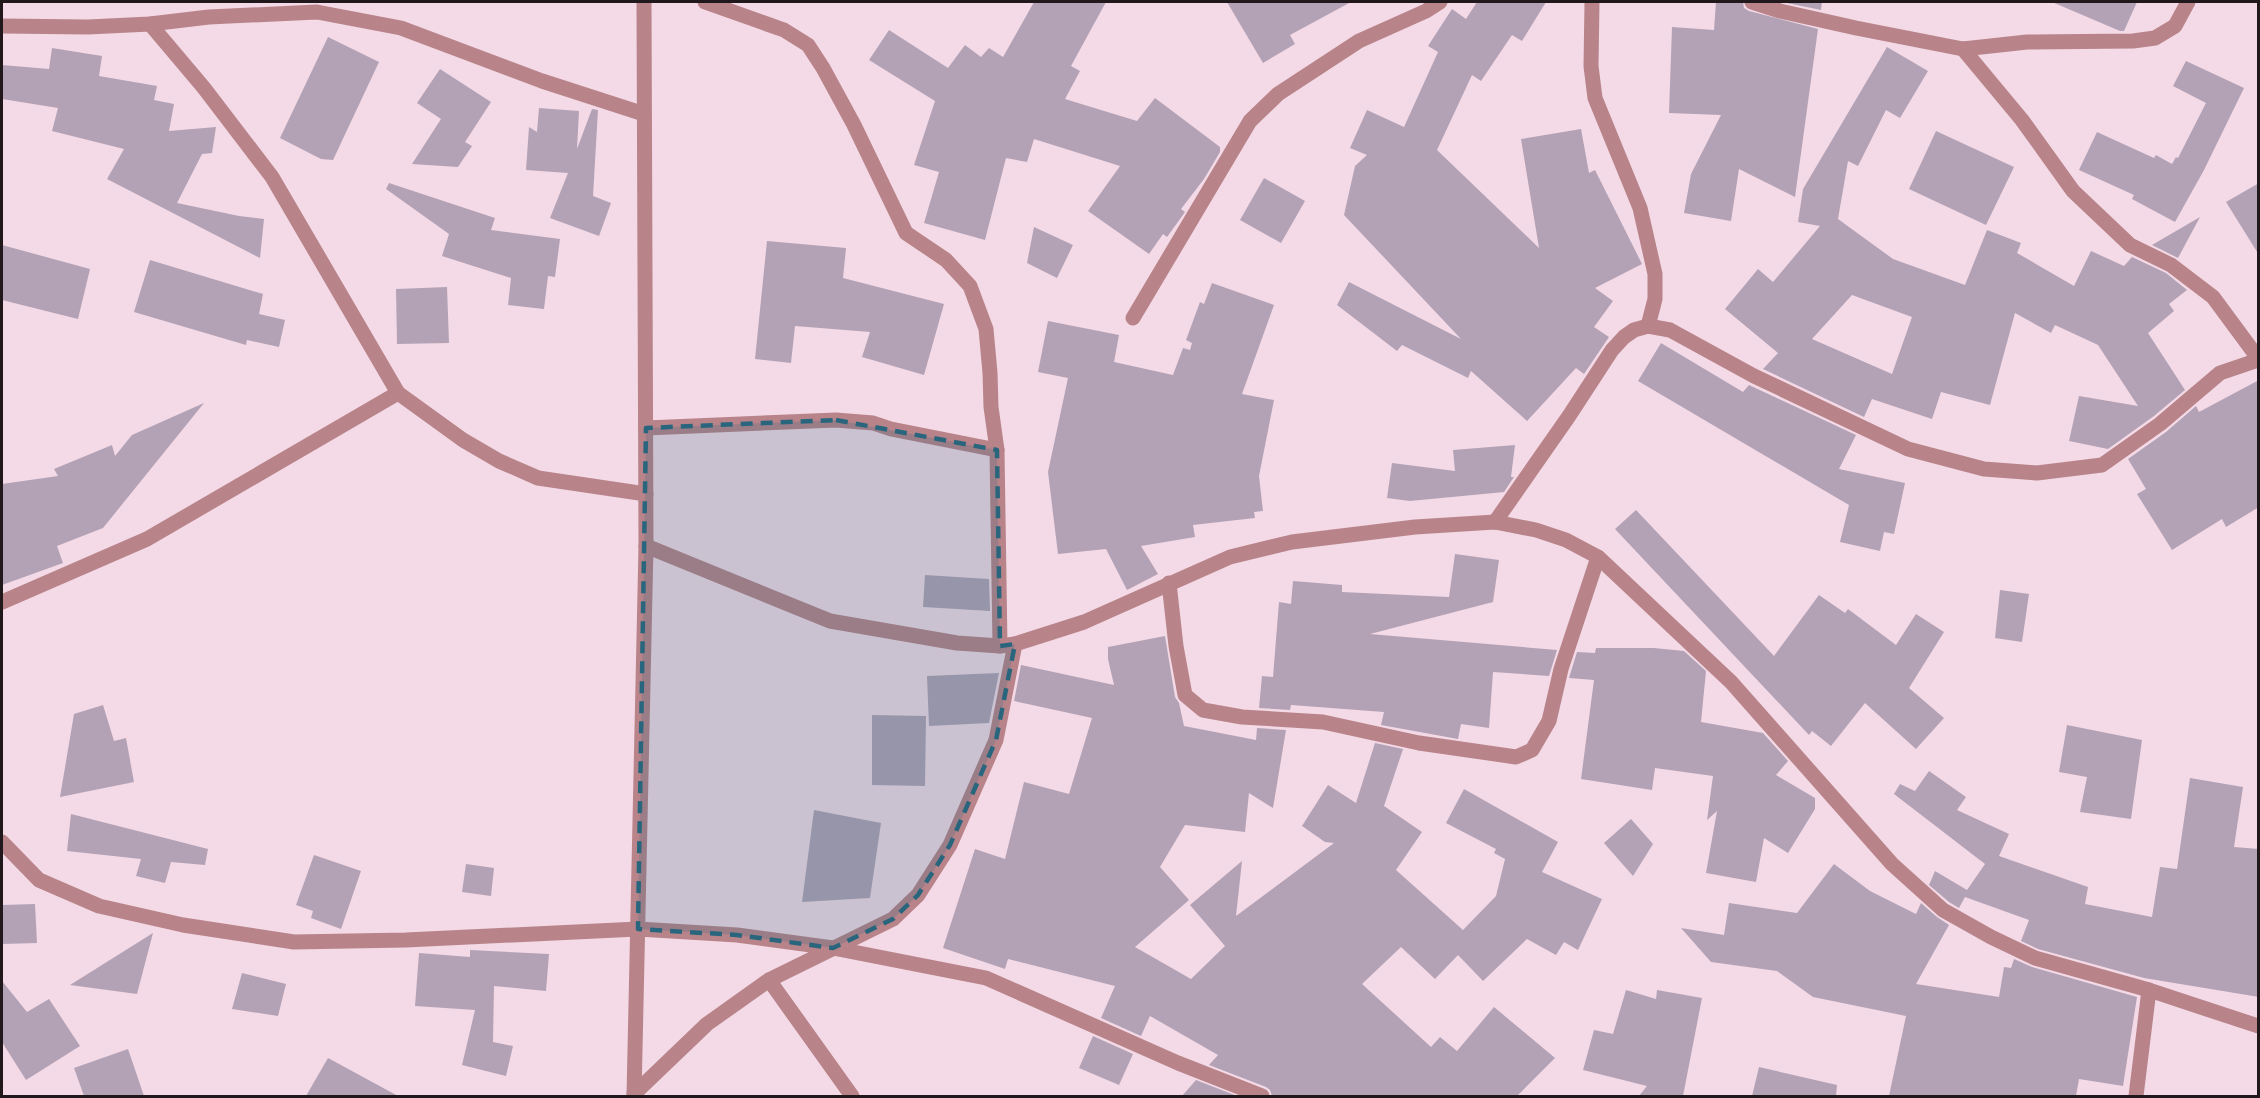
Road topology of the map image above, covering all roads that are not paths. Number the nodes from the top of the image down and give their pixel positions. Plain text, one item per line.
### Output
1 (644, 2) edge
2 (705, 2) edge
3 (1440, 2) edge
4 (1592, 2) edge
5 (1752, 2) edge
6 (2188, 2) edge
7 (209, 9) edge
8 (150, 24) junction
9 (2, 26) edge
10 (1963, 49) junction
11 (644, 114) junction
12 (1133, 318) dead end
13 (1648, 326) junction
14 (2259, 359) edge
15 (398, 393) junction
16 (646, 428) junction
17 (997, 450) junction
18 (646, 494) junction
19 (1495, 522) junction
20 (646, 546) junction
21 (1598, 557) junction
22 (1169, 583) junction
23 (2, 602) edge
24 (1016, 644) junction
25 (1000, 646) junction
26 (2, 842) edge
27 (638, 929) junction
28 (833, 948) junction
29 (769, 980) junction
30 (2149, 990) junction
31 (2259, 1026) edge
32 (634, 1095) edge
33 (852, 1096) edge
34 (1262, 1096) edge
35 (2136, 1096) edge

1 - 11 street
2 - 17 street
3 - 12 street
4 - 13 street
5 - 10 street
6 - 10 street
7 - 8 street
7 - 11 street
8 - 9 street
8 - 15 street
10 - 14 street
11 - 16 street
13 - 14 street
13 - 19 street
15 - 18 street
15 - 23 street
16 - 17 street
16 - 18 street
17 - 25 street
18 - 20 street
19 - 21 street
19 - 22 street
20 - 25 street
20 - 27 street
21 - 22 street
21 - 30 street
22 - 24 street
24 - 25 street
24 - 28 street
26 - 27 street
27 - 28 street
27 - 32 street
28 - 29 street
28 - 34 street
29 - 32 street
29 - 33 street
30 - 31 street
30 - 35 street

